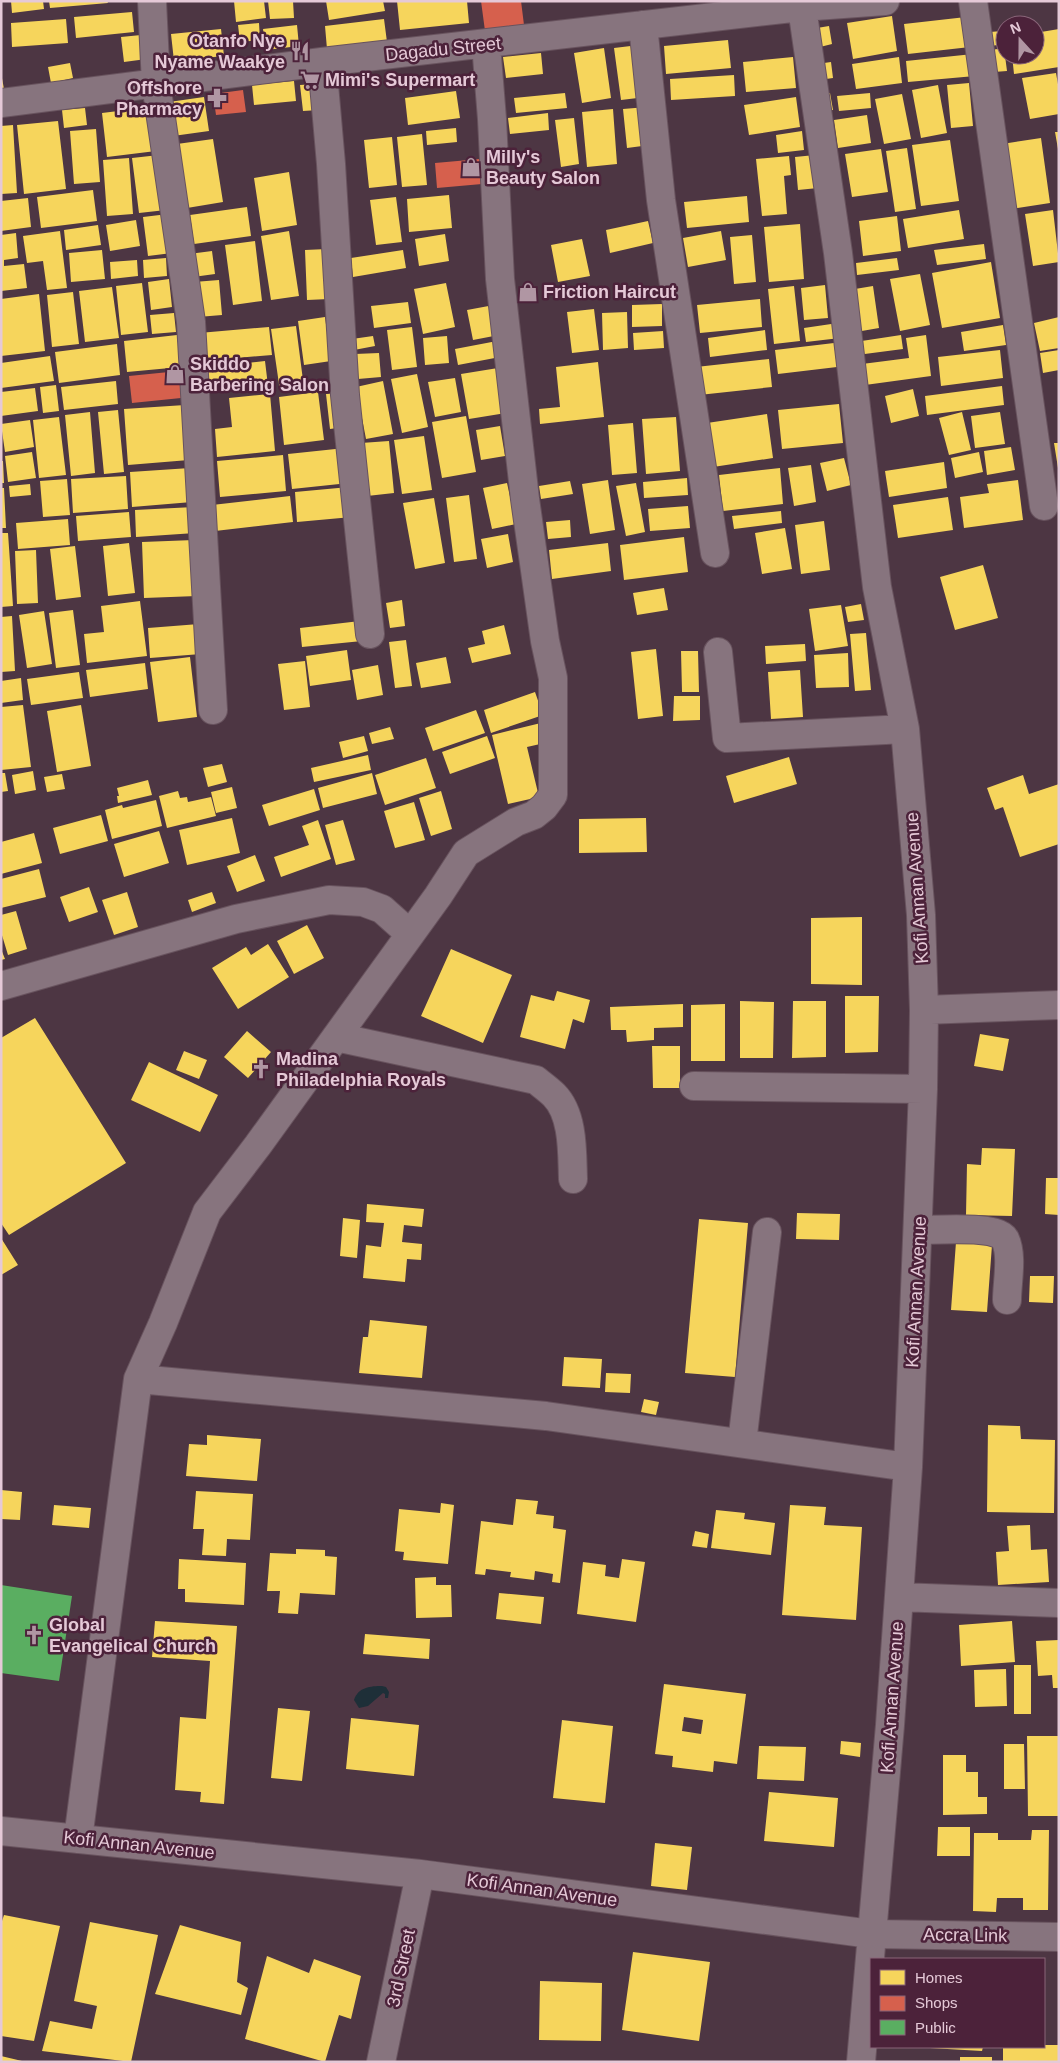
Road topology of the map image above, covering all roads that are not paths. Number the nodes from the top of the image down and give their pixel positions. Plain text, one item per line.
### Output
1 (152, 1) edge
2 (885, 1) edge
3 (973, 1) edge
4 (801, 4) edge
5 (644, 25) junction
6 (486, 44) junction
7 (322, 62) junction
8 (156, 84) junction
9 (1, 102) edge
10 (1044, 506) dead end
11 (715, 553) dead end
12 (370, 634) dead end
13 (718, 652) dead end
14 (213, 710) dead end
15 (904, 729) junction
16 (410, 934) junction
17 (1, 986) edge
18 (1059, 1005) edge
19 (924, 1010) junction
20 (336, 1037) junction
21 (694, 1086) dead end
22 (923, 1089) junction
23 (573, 1179) dead end
24 (919, 1230) junction
25 (767, 1232) dead end
26 (1007, 1300) dead end
27 (138, 1379) junction
28 (742, 1443) junction
29 (908, 1467) junction
30 (899, 1597) junction
31 (1059, 1603) edge
32 (1, 1831) edge
33 (78, 1839) junction
34 (420, 1874) junction
35 (871, 1934) junction
36 (1059, 1937) edge
37 (381, 2062) edge
38 (861, 2062) edge

1 - 8 street
2 - 4 street, Dagadu Street
3 - 10 street
4 - 5 street, Dagadu Street
4 - 15 street, Kofi Annan Avenue
5 - 6 street, Dagadu Street
5 - 11 street
6 - 7 street, Dagadu Street
6 - 16 street
7 - 8 street, Dagadu Street
7 - 12 street
8 - 9 street, Dagadu Street
8 - 14 street
13 - 15 street
15 - 19 street, Kofi Annan Avenue
16 - 17 street
16 - 20 street
18 - 19 street
19 - 22 street, Kofi Annan Avenue
20 - 23 street
20 - 27 street
21 - 22 street
22 - 24 street, Kofi Annan Avenue
24 - 26 street
24 - 29 street, Kofi Annan Avenue
25 - 28 street
27 - 28 street
27 - 33 street
28 - 29 street
29 - 30 street, Kofi Annan Avenue
30 - 31 street
30 - 35 street, Kofi Annan Avenue
32 - 33 street, Kofi Annan Avenue
33 - 34 street, Kofi Annan Avenue
34 - 35 street, Kofi Annan Avenue
34 - 37 street, 3rd Street
35 - 36 street, Accra Link
35 - 38 street

